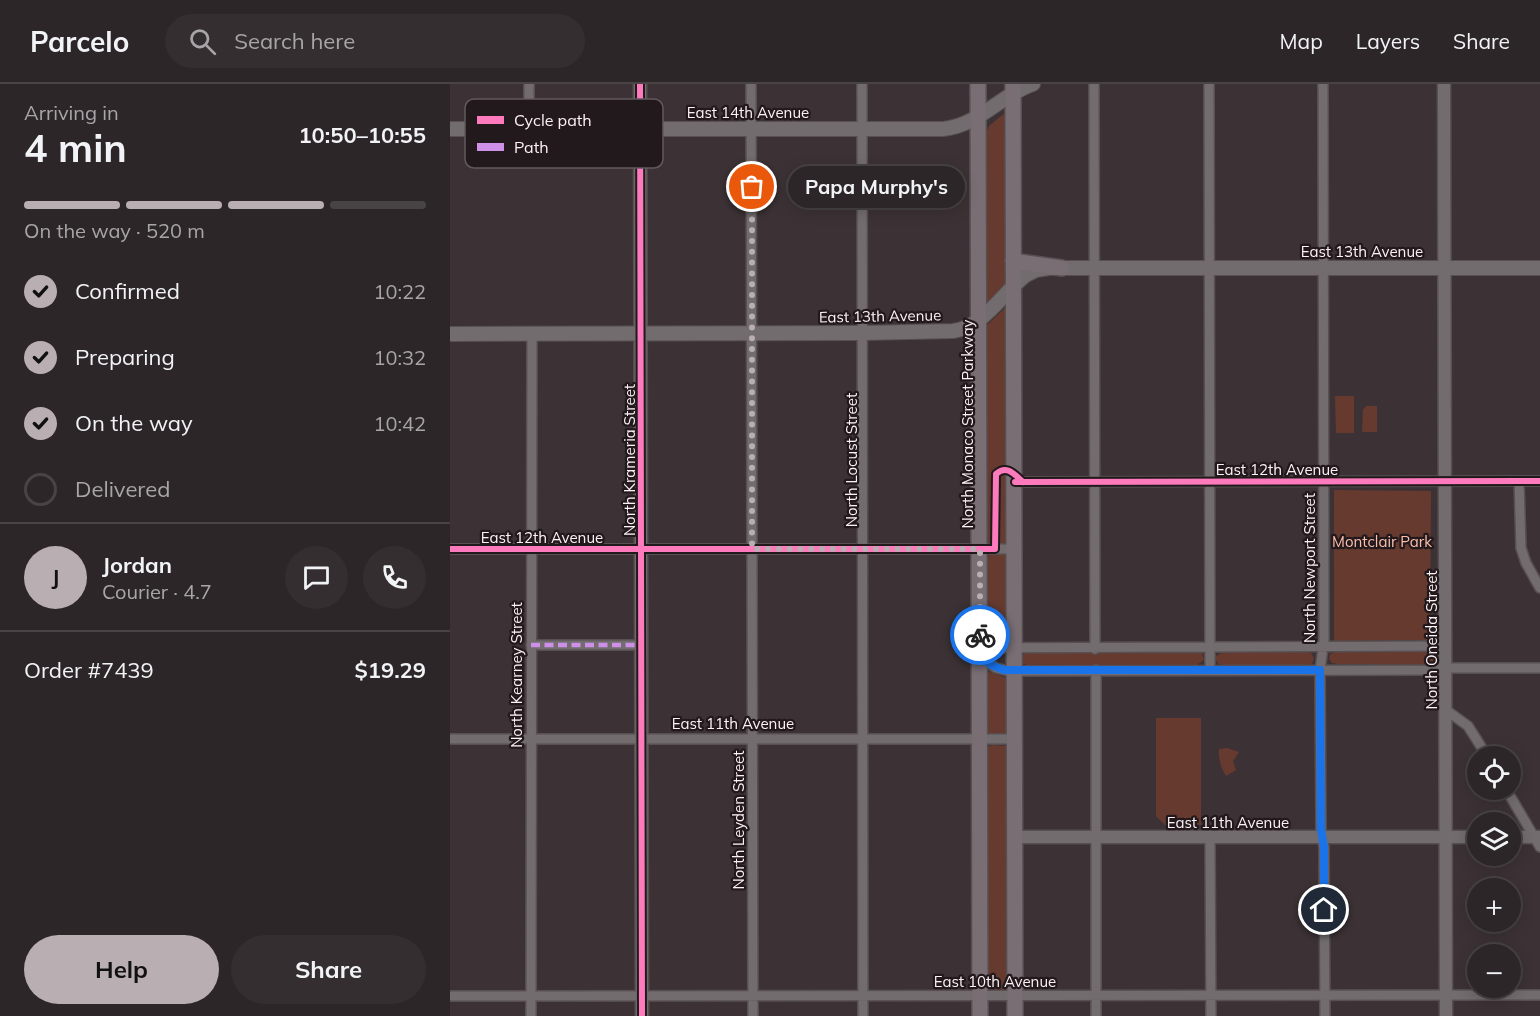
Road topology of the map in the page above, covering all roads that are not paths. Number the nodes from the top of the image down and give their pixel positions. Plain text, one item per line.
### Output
1 (751, 84) edge
2 (862, 84) edge
3 (978, 84) edge
4 (1033, 84) edge
5 (1094, 84) edge
6 (1209, 84) edge
7 (1323, 84) edge
8 (1444, 84) edge
9 (1013, 88) edge
10 (978, 118) junction
11 (663, 128) edge
12 (751, 128) junction
13 (450, 129) edge
14 (465, 129) edge
15 (862, 129) junction
16 (640, 168) edge
17 (1013, 261) junction
18 (1095, 267) junction
19 (1324, 267) junction
20 (1062, 268) junction
21 (1209, 268) junction
22 (1446, 268) junction
23 (1540, 268) edge
24 (1013, 286) junction
25 (978, 321) junction
26 (640, 333) junction
27 (752, 333) junction
28 (863, 333) junction
29 (450, 334) edge
30 (532, 334) junction
31 (1324, 481) junction
32 (1446, 481) junction
33 (1519, 481) junction
34 (1540, 481) edge
35 (1015, 482) junction
36 (1095, 482) junction
37 (1210, 482) junction
38 (450, 549) edge
39 (531, 549) junction
40 (642, 549) junction
41 (752, 549) junction
42 (863, 549) junction
43 (980, 549) junction
44 (1015, 549) junction
45 (1540, 588) edge
46 (531, 645) junction
47 (642, 645) junction
48 (1324, 646) junction
49 (1446, 646) junction
50 (1210, 648) junction
51 (1015, 649) junction
52 (1095, 649) junction
53 (980, 653) junction
54 (1446, 668) junction
55 (1540, 668) edge
56 (1096, 670) junction
57 (1210, 670) junction
58 (1320, 670) junction
59 (1015, 671) junction
60 (1446, 711) junction
61 (753, 738) junction
62 (450, 739) edge
63 (531, 739) junction
64 (642, 739) junction
65 (863, 739) junction
66 (980, 739) junction
67 (1015, 739) junction
68 (1481, 746) edge
69 (1513, 800) edge
70 (1015, 837) junction
71 (1096, 837) junction
72 (1210, 837) junction
73 (1446, 837) junction
74 (1467, 837) edge
75 (1322, 838) junction
76 (1521, 838) edge
77 (1538, 840) edge
78 (1325, 995) junction
79 (1446, 995) junction
80 (1540, 995) edge
81 (450, 996) edge
82 (531, 996) junction
83 (642, 996) junction
84 (753, 996) junction
85 (863, 996) junction
86 (980, 996) junction
87 (1015, 996) junction
88 (1096, 996) junction
89 (1211, 996) junction
90 (531, 1016) edge
91 (642, 1016) edge
92 (753, 1016) edge
93 (863, 1016) edge
94 (980, 1016) edge
95 (1015, 1016) edge
96 (1096, 1016) edge
97 (1211, 1016) edge
98 (1325, 1016) edge
99 (1446, 1016) edge

1 - 12 street, North Leyden Street
2 - 15 street, North Locust Street
3 - 10 main road, North Monaco Street Parkway
4 - 9 main road, East 14th Avenue
5 - 18 street
6 - 21 street
7 - 19 street, North Newport Street
8 - 22 street, North Oneida Street
9 - 10 main road, East 14th Avenue
9 - 17 main road
10 - 15 main road, East 14th Avenue
10 - 25 main road, North Monaco Street Parkway
11 - 12 main road, East 14th Avenue
12 - 15 main road, East 14th Avenue
12 - 27 street, North Leyden Street
13 - 14 main road, East 14th Avenue
15 - 28 street, North Locust Street
16 - 26 street, North Krameria Street
17 - 20 main road
17 - 24 main road
18 - 20 main road, East 13th Avenue
18 - 21 main road, East 13th Avenue
18 - 36 street
19 - 21 main road, East 13th Avenue
19 - 22 main road, East 13th Avenue
19 - 31 street, North Newport Street
20 - 24 main road, East 13th Avenue
21 - 37 street
22 - 23 main road, East 13th Avenue
22 - 32 street, North Oneida Street
24 - 25 main road, East 13th Avenue
24 - 35 main road
25 - 28 main road, East 13th Avenue
25 - 43 main road, North Monaco Street Parkway
26 - 27 main road, East 13th Avenue
26 - 30 main road, East 13th Avenue
26 - 40 street, North Krameria Street
27 - 28 main road, East 13th Avenue
27 - 41 street, North Leyden Street
28 - 42 street, North Locust Street
29 - 30 main road, East 13th Avenue
30 - 39 street, North Kearney Street
31 - 32 street, East 12th Avenue
31 - 37 street, East 12th Avenue
31 - 48 street, North Newport Street
32 - 33 street, East 12th Avenue
32 - 49 street, North Oneida Street
33 - 34 street, East 12th Avenue
33 - 45 street
35 - 36 street, East 12th Avenue
35 - 44 main road
36 - 37 street, East 12th Avenue
36 - 52 street
37 - 50 street
38 - 39 street, East 12th Avenue
39 - 40 street, East 12th Avenue
39 - 46 street, North Kearney Street
40 - 41 street, East 12th Avenue
40 - 47 street, North Krameria Street
41 - 42 street, East 12th Avenue
41 - 61 street, North Leyden Street
42 - 43 street, East 12th Avenue
42 - 65 street, North Locust Street
43 - 44 street, East 12th Avenue
43 - 53 main road, North Monaco Street Parkway
44 - 51 main road
46 - 47 street
46 - 63 street, North Kearney Street
47 - 64 street, North Krameria Street
48 - 49 street
48 - 50 street
48 - 58 street, North Newport Street
49 - 54 street, North Oneida Street
50 - 52 street
50 - 57 street
51 - 52 street
51 - 53 street
51 - 59 main road
53 - 59 street
53 - 66 main road, North Monaco Street Parkway
54 - 55 street
54 - 58 street
54 - 60 street, North Oneida Street
56 - 57 street
56 - 59 street
56 - 71 street
57 - 58 street
58 - 75 street, North Newport Street
59 - 67 main road
60 - 68 street
60 - 73 street, North Oneida Street
61 - 64 street, East 11th Avenue
61 - 65 street, East 11th Avenue
61 - 84 street, North Leyden Street
62 - 63 street, East 11th Avenue
63 - 64 street, East 11th Avenue
63 - 82 street, North Kearney Street
64 - 83 street, North Krameria Street
65 - 66 street, East 11th Avenue
65 - 85 street, North Locust Street
66 - 67 street, East 11th Avenue
66 - 86 main road, North Monaco Street Parkway
67 - 70 main road
69 - 77 street
70 - 71 street, East 11th Avenue
70 - 87 main road
71 - 72 street, East 11th Avenue
71 - 88 street
72 - 75 street, East 11th Avenue
72 - 89 street
73 - 74 street, East 11th Avenue
73 - 75 street, East 11th Avenue
73 - 79 street, North Oneida Street
75 - 78 street, North Newport Street
76 - 77 street
78 - 79 street, East 10th Avenue
78 - 89 street, East 10th Avenue
78 - 98 street, North Newport Street
79 - 80 street, East 10th Avenue
79 - 99 street, North Oneida Street
81 - 82 street, East 10th Avenue
82 - 83 street, East 10th Avenue
82 - 90 street, North Kearney Street
83 - 84 street, East 10th Avenue
83 - 91 street, North Krameria Street
84 - 85 street, East 10th Avenue
84 - 92 street, North Leyden Street
85 - 86 street, East 10th Avenue
85 - 93 street, North Locust Street
86 - 87 street, East 10th Avenue
86 - 94 main road, North Monaco Street Parkway
87 - 88 street, East 10th Avenue
87 - 95 main road
88 - 89 street, East 10th Avenue
88 - 96 street
89 - 97 street

